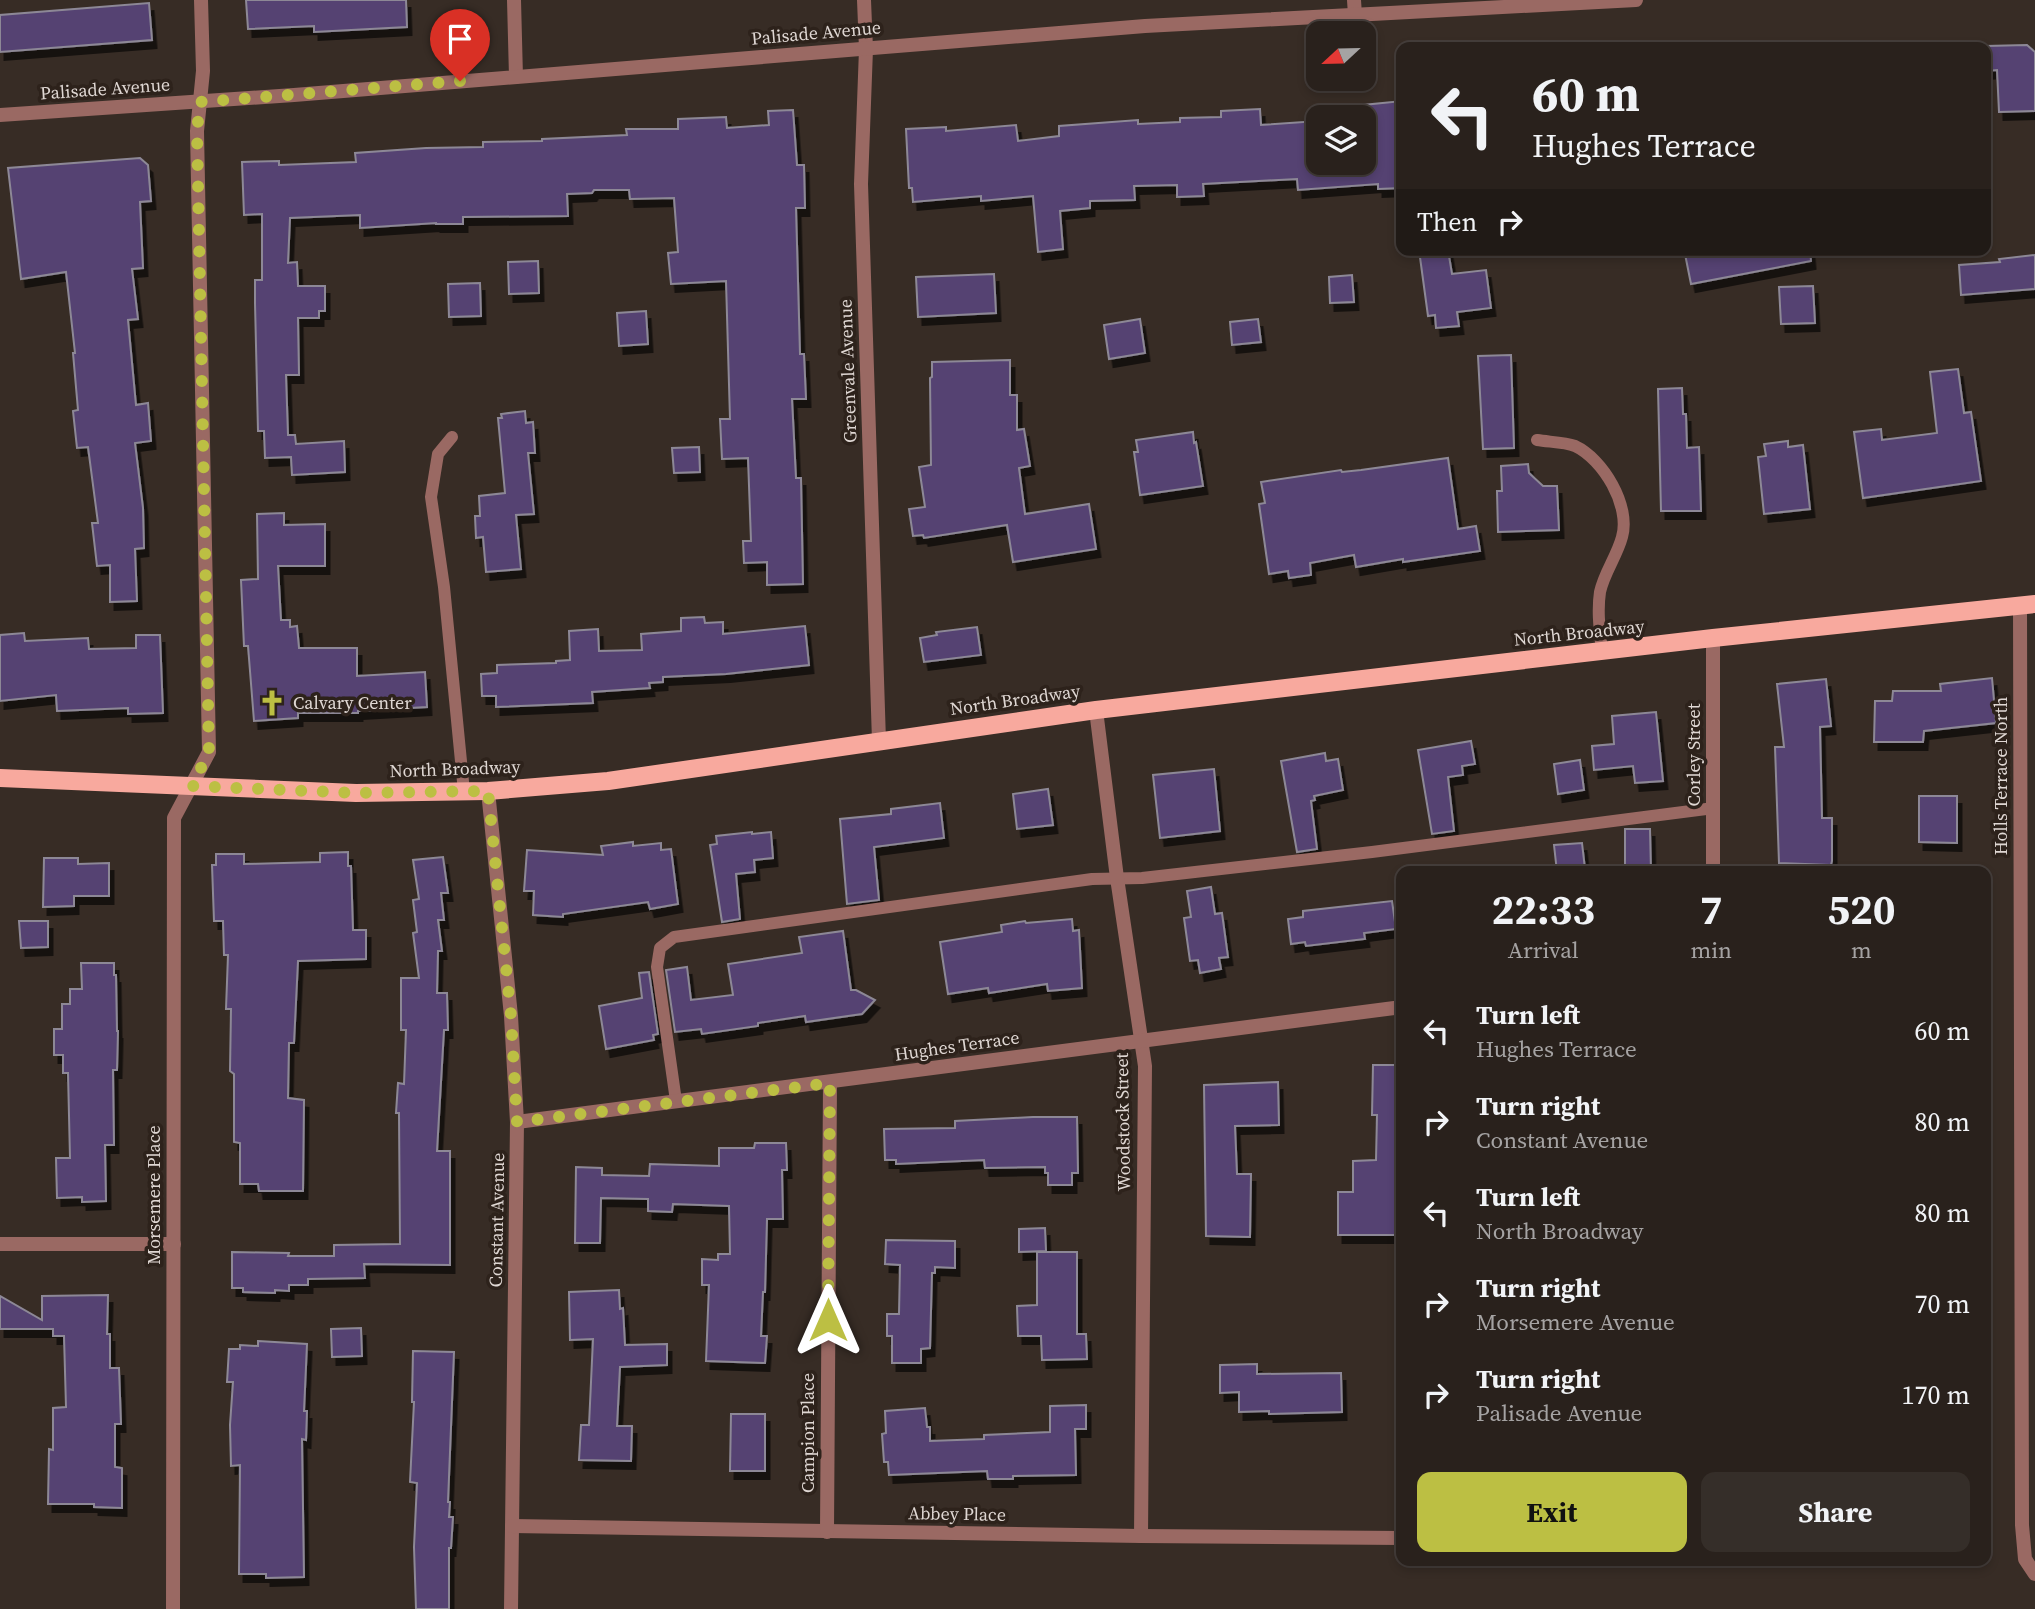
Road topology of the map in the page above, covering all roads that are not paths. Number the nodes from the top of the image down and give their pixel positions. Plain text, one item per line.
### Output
1 (201, 0) edge
2 (514, 0) edge
3 (864, 0) edge
4 (1354, 0) edge
5 (1636, 0) edge
6 (1355, 16) junction
7 (866, 49) junction
8 (516, 77) junction
9 (200, 102) junction
10 (0, 115) edge
11 (452, 437) dead end
12 (1537, 440) dead end
13 (2028, 605) edge
14 (1713, 638) junction
15 (1602, 652) junction
16 (1096, 710) junction
17 (880, 741) junction
18 (0, 778) edge
19 (192, 786) junction
20 (488, 791) junction
21 (464, 792) junction
22 (1714, 808) junction
23 (1713, 866) edge
24 (1117, 878) junction
25 (1396, 1008) edge
26 (1141, 1041) junction
27 (830, 1083) junction
28 (676, 1101) junction
29 (517, 1122) junction
30 (0, 1244) edge
31 (174, 1244) junction
32 (512, 1526) junction
33 (827, 1532) junction
34 (1141, 1536) junction
35 (1396, 1538) edge
36 (2035, 1574) edge
37 (173, 1609) edge
38 (511, 1609) edge

1 - 9 street, Morsemere Place
2 - 8 street
3 - 7 street, Greenvale Avenue
4 - 6 street
5 - 6 street, Palisade Avenue
6 - 7 street, Palisade Avenue
7 - 8 street, Palisade Avenue
7 - 17 street, Greenvale Avenue
8 - 9 street, Palisade Avenue
9 - 10 street, Palisade Avenue
9 - 19 street, Morsemere Place
11 - 21 lane
12 - 15 lane
13 - 14 main road, North Broadway
13 - 36 street, Holls Terrace North
14 - 15 main road, North Broadway
14 - 22 street, Corley Street
15 - 16 main road, North Broadway
16 - 17 main road, North Broadway
16 - 24 street, Woodstock Street
17 - 20 main road, North Broadway
18 - 19 main road, North Broadway
19 - 21 main road, North Broadway
19 - 31 street, Morsemere Place
20 - 21 main road, North Broadway
20 - 29 street, Constant Avenue
22 - 23 street, Corley Street
22 - 24 lane
24 - 26 street, Woodstock Street
24 - 28 lane
25 - 26 street, Hughes Terrace
26 - 27 street, Hughes Terrace
26 - 34 street, Woodstock Street
27 - 28 street, Hughes Terrace
27 - 33 street, Campion Place
28 - 29 street, Hughes Terrace
29 - 32 street, Constant Avenue
30 - 31 street
31 - 37 street, Morsemere Place
32 - 33 street, Abbey Place
32 - 38 street, Constant Avenue
33 - 34 street, Abbey Place
34 - 35 street, Abbey Place

